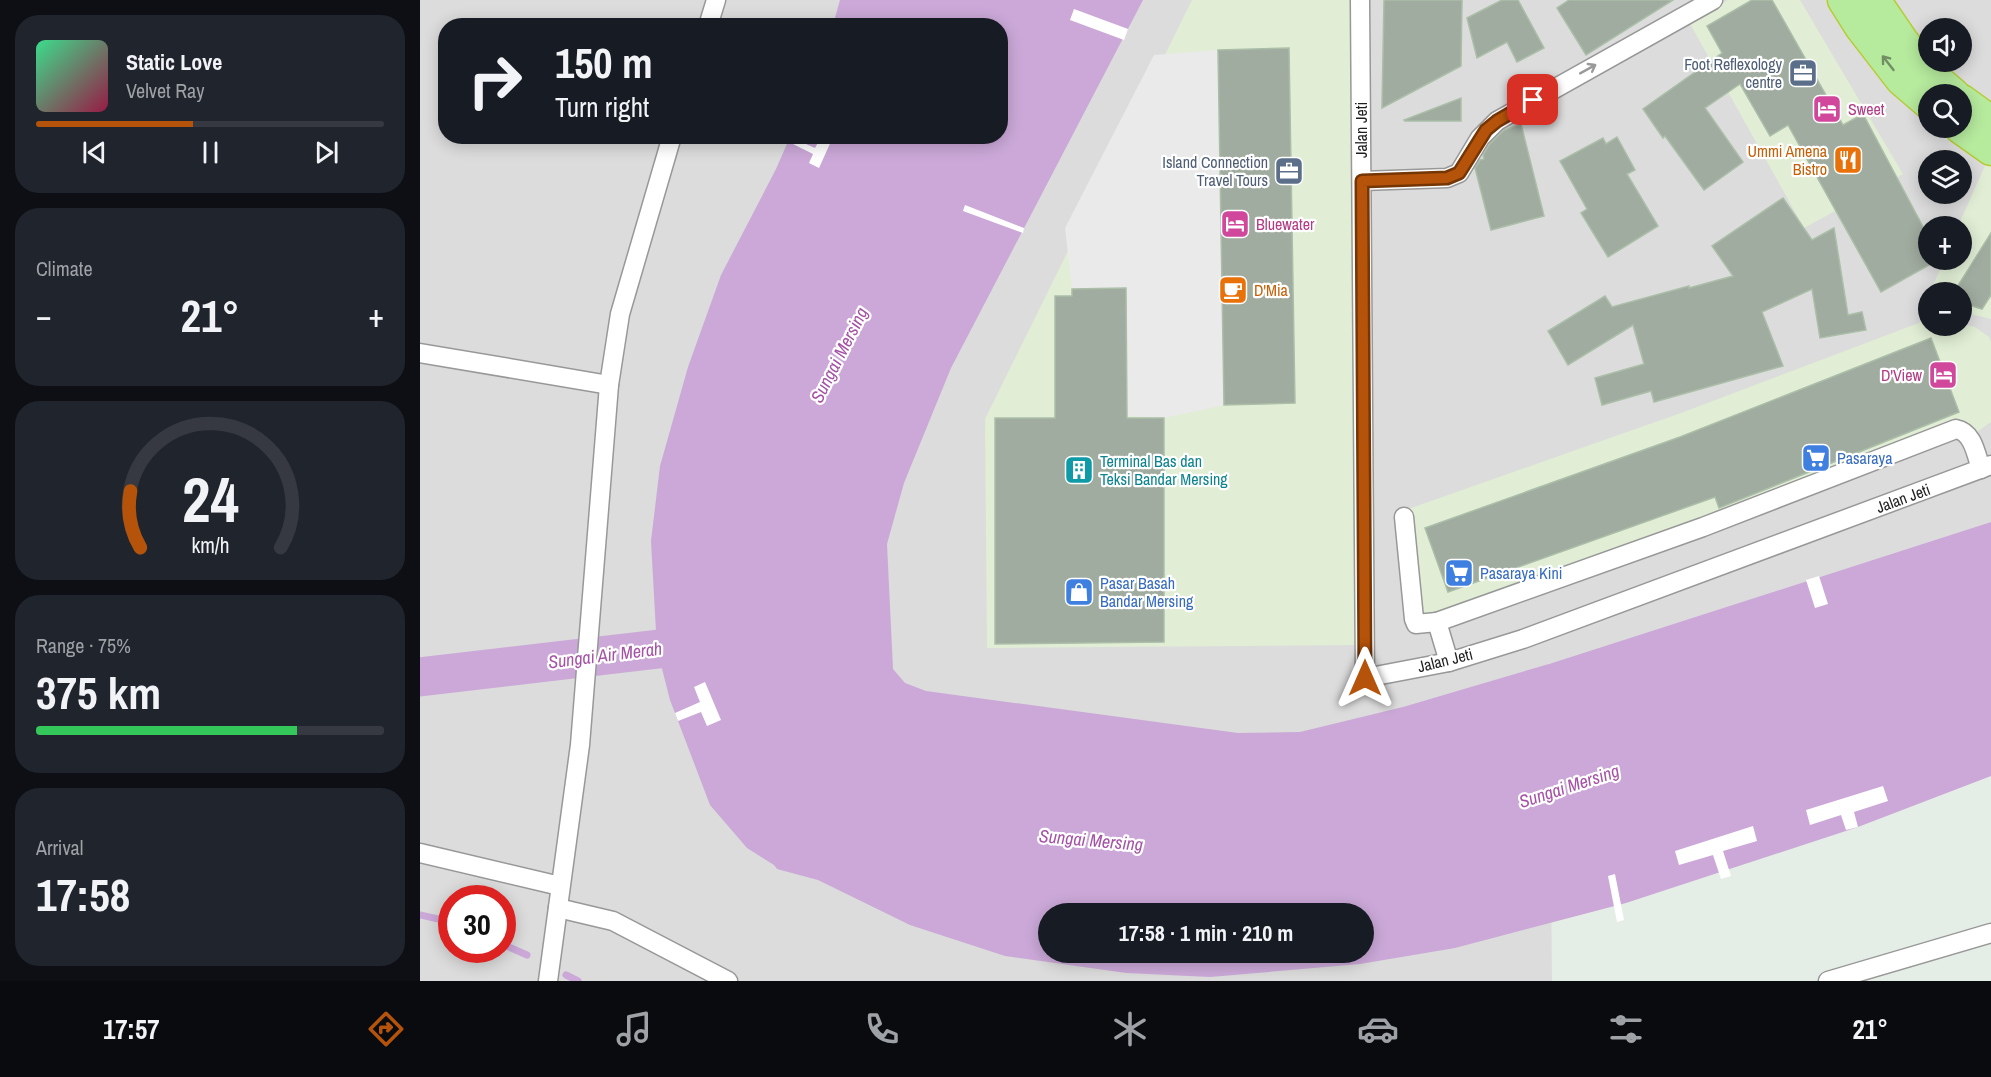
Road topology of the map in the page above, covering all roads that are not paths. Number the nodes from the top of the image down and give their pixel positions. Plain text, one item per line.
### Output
1 (716, 0) edge
2 (1360, 0) edge
3 (1713, 0) edge
4 (1843, 0) edge
5 (1875, 0) edge
6 (710, 18) edge
7 (1942, 84) edge
8 (1918, 95) edge
9 (1972, 107) edge
10 (1991, 121) edge
11 (1972, 137) edge
12 (670, 144) edge
13 (1991, 150) edge
14 (1362, 181) junction
15 (420, 353) edge
16 (609, 385) junction
17 (1986, 467) edge
18 (1404, 517) dead end
19 (1437, 622) junction
20 (1449, 662) junction
21 (420, 853) edge
22 (560, 886) junction
23 (558, 908) junction
24 (1991, 933) edge
25 (548, 981) edge
26 (728, 981) edge
27 (1828, 981) edge

1 - 6 street
2 - 14 street, Jalan Jeti
14 -> 3 street
8 -> 4 highway
5 - 7 highway
9 - 10 highway
11 - 13 highway
12 - 16 street
14 - 20 street, Jalan Jeti
15 - 16 street
16 - 22 street
17 - 19 street
17 - 20 street, Jalan Jeti
18 - 19 street
19 - 20 street
21 - 22 street
22 - 23 street
23 - 25 street
23 - 26 street
24 - 27 street

